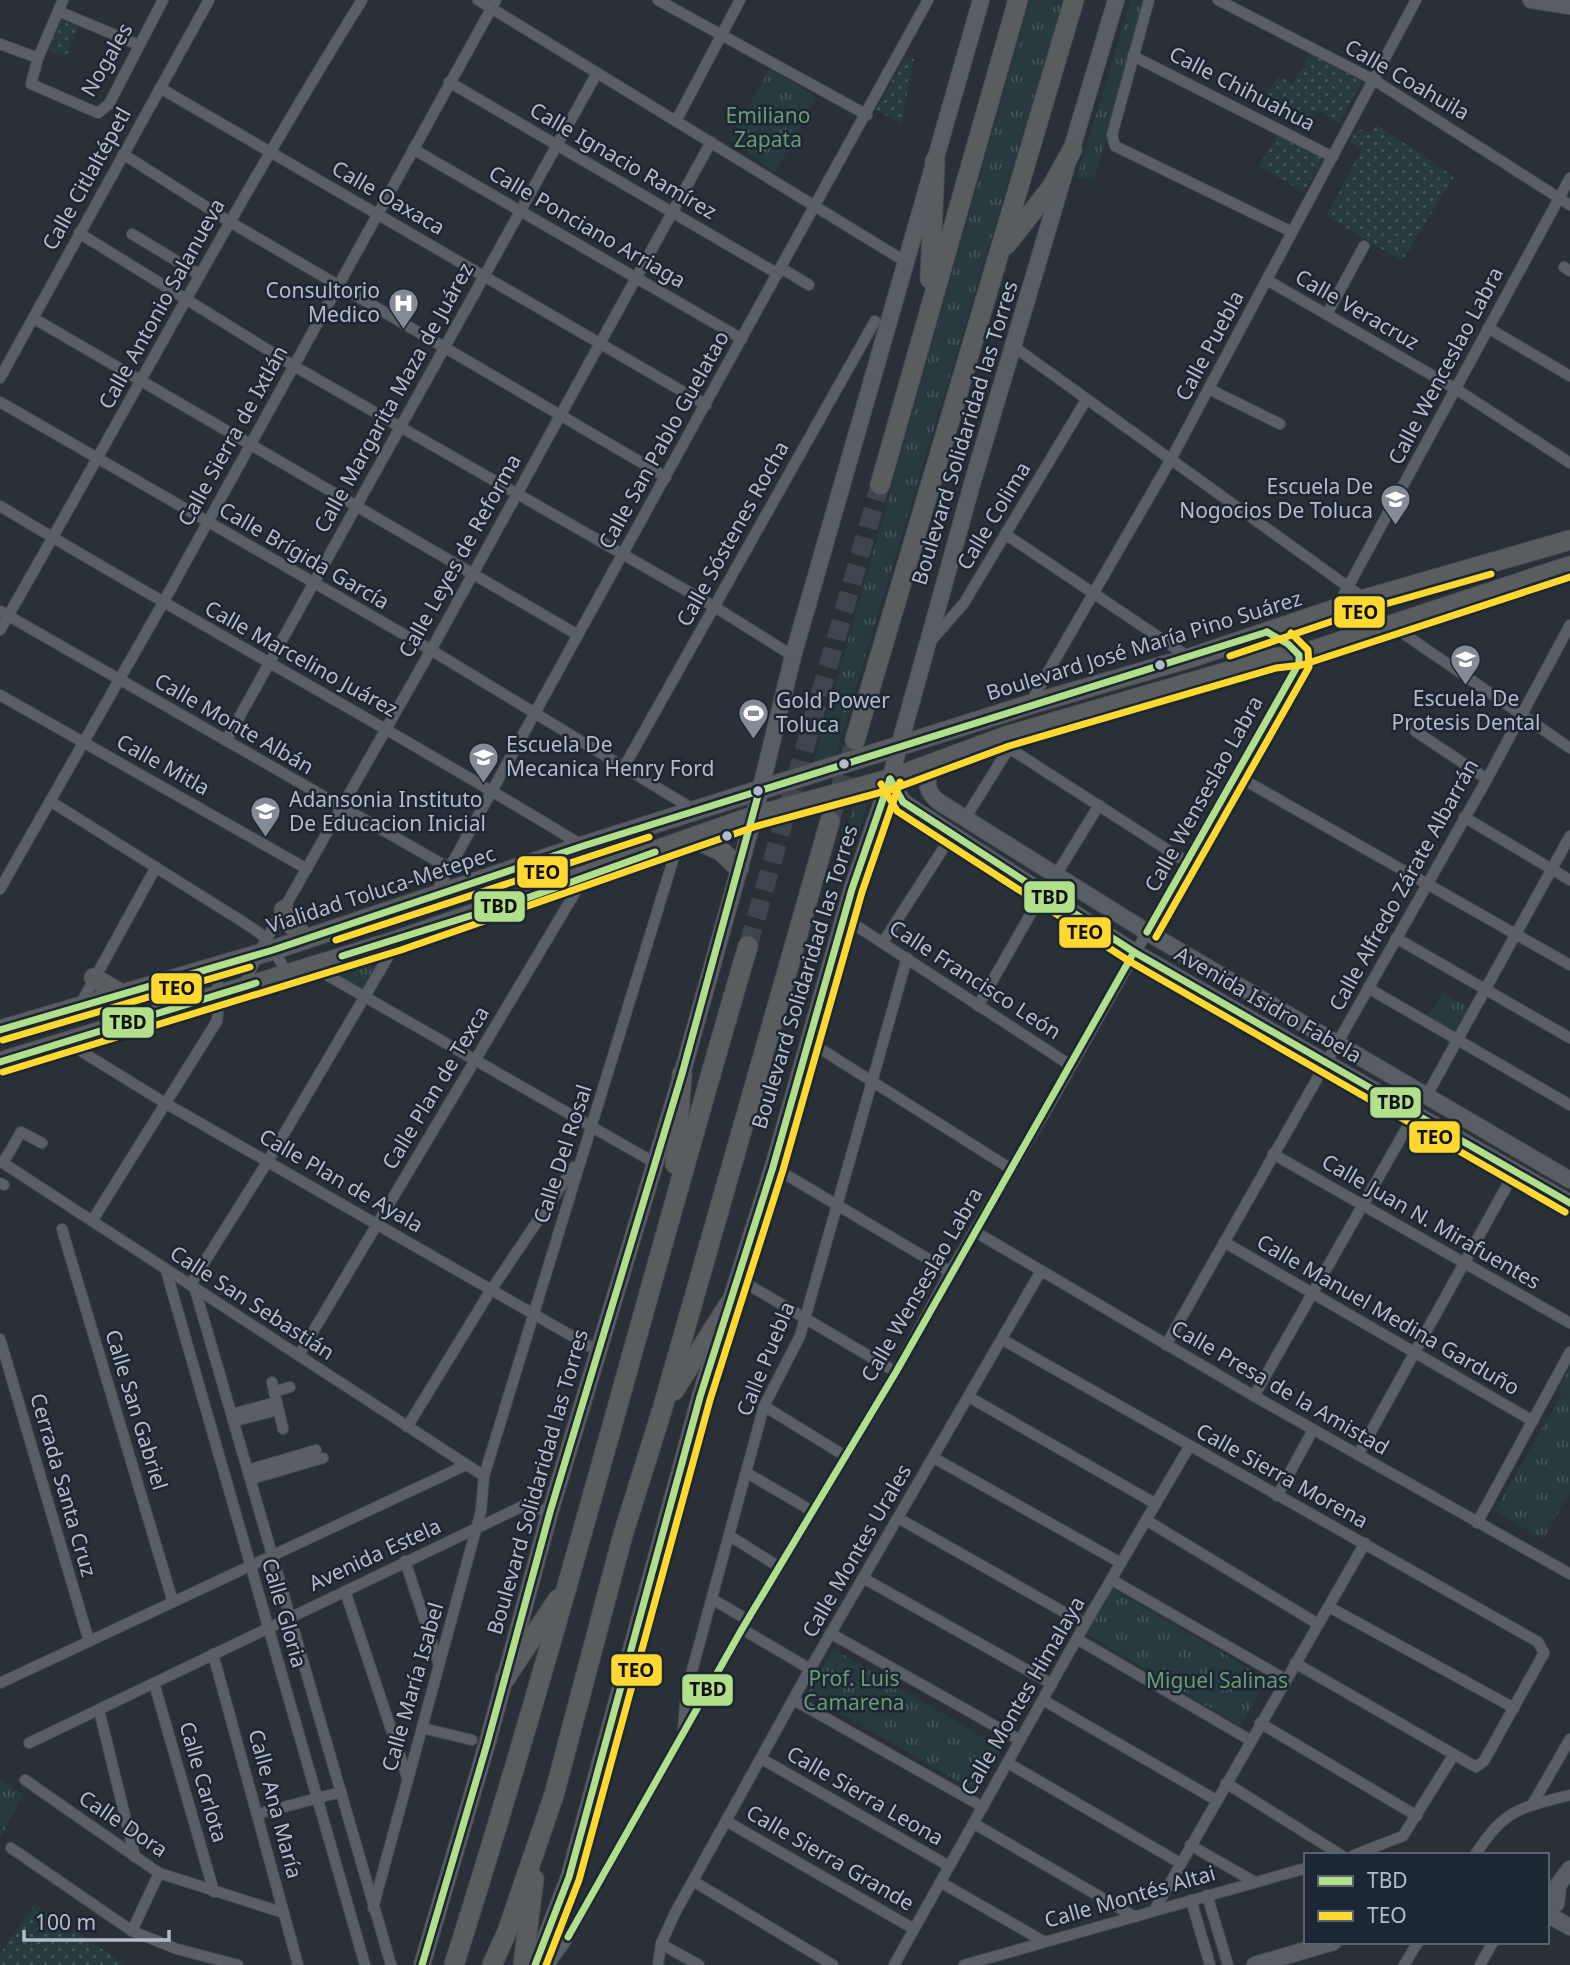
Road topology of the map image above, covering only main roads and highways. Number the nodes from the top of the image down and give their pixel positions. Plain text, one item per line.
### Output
1 (981, 0) edge
2 (1018, 0) edge
3 (1074, 0) edge
4 (1116, 0) edge
5 (1531, 0) edge
6 (1570, 6) edge
7 (1072, 150) junction
8 (934, 161) junction
9 (992, 274) junction
10 (924, 330) junction
11 (880, 485) tunnel mouth
12 (1570, 540) edge
13 (1570, 566) edge
14 (855, 740) tunnel mouth
15 (898, 748) junction
16 (939, 759) junction
17 (814, 774) joint
18 (890, 779) junction
19 (760, 792) junction
20 (754, 816) junction
21 (830, 821) tunnel mouth
22 (685, 841) junction
23 (739, 868) junction
24 (284, 910) road end
25 (306, 939) junction
26 (748, 946) tunnel mouth
27 (94, 978) road end
28 (120, 993) junction
29 (0, 1030) edge
30 (0, 1062) edge
31 (681, 1074) junction
32 (1570, 1180) edge
33 (1570, 1203) edge
34 (670, 1212) junction
35 (729, 1304) junction
36 (662, 1409) junction
37 (565, 1590) junction
38 (505, 1679) junction
39 (554, 1795) junction
40 (1570, 1869) edge
41 (1549, 1874) edge
42 (1555, 1907) edge
43 (1570, 1927) edge
44 (1327, 1944) edge
45 (422, 1965) edge
46 (454, 1965) edge
47 (492, 1965) edge
48 (523, 1965) edge
49 (535, 1965) edge
50 (1255, 1965) edge

1 - 8 main road, Boulevard Solidaridad las Torres
2 - 10 highway
3 - 9 highway, Boulevard Solidaridad las Torres
4 - 7 main road, Boulevard Solidaridad las Torres
5 - 6 main road
7 - 9 highway
7 - 15 main road, Boulevard Solidaridad las Torres
8 - 10 highway
8 - 19 main road, Boulevard Solidaridad las Torres
9 - 14 highway, Boulevard Solidaridad las Torres
10 - 11 highway
12 - 15 highway, Boulevard José María Pino Suárez
13 - 16 highway
15 - 17 highway, Boulevard José María Pino Suárez
15 - 18 main road, Boulevard Solidaridad las Torres
16 - 18 highway
16 - 32 main road, Avenida Isidro Fabela
17 - 19 highway, Vialidad Toluca-Metepec
18 - 20 highway
18 - 33 main road, Avenida Isidro Fabela
18 - 35 main road, Boulevard Solidaridad las Torres
19 - 20 main road, Boulevard Solidaridad las Torres
19 - 25 highway, Vialidad Toluca-Metepec
20 - 22 highway
20 - 23 main road, Boulevard Solidaridad las Torres
21 - 36 highway, Boulevard Solidaridad las Torres
22 - 23 highway
22 - 30 highway
23 - 31 main road, Boulevard Solidaridad las Torres
24 - 25 highway
25 - 28 highway, Vialidad Toluca-Metepec
26 - 34 highway
27 - 28 highway
28 - 29 highway, Vialidad Toluca-Metepec
31 - 34 highway
31 - 38 main road, Boulevard Solidaridad las Torres
34 - 37 highway
35 - 36 highway
35 - 49 main road, Boulevard Solidaridad las Torres
36 - 39 highway, Boulevard Solidaridad las Torres
37 - 38 highway
37 - 46 highway
38 - 45 main road, Boulevard Solidaridad las Torres
39 - 47 highway, Boulevard Solidaridad las Torres
39 - 48 highway
40 - 41 main road
40 - 42 main road
42 - 43 main road
44 - 50 main road

